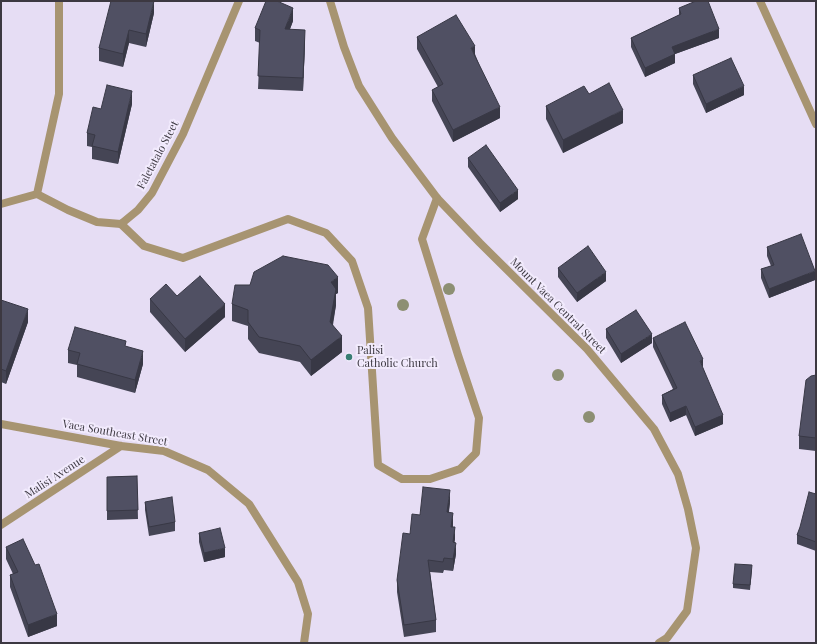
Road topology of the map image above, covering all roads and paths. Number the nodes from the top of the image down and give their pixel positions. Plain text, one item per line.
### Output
1 (58, 1) edge
2 (239, 1) edge
3 (330, 1) edge
4 (760, 1) edge
5 (816, 124) edge
6 (37, 194) junction
7 (437, 198) junction
8 (1, 204) edge
9 (120, 224) junction
10 (1, 424) edge
11 (121, 446) junction
12 (1, 525) edge
13 (304, 643) edge
14 (659, 643) edge

1 - 6 street
2 - 9 street, Faletatalo Steet
3 - 7 street, Mount Vaea Central Street
4 - 5 street
6 - 8 street
6 - 9 street
7 - 9 street
7 - 14 street, Mount Vaea Central Street
10 - 11 street, Vaea Southeast Street
11 - 12 street, Malisi Avenue
11 - 13 street, Vaea Southeast Street

